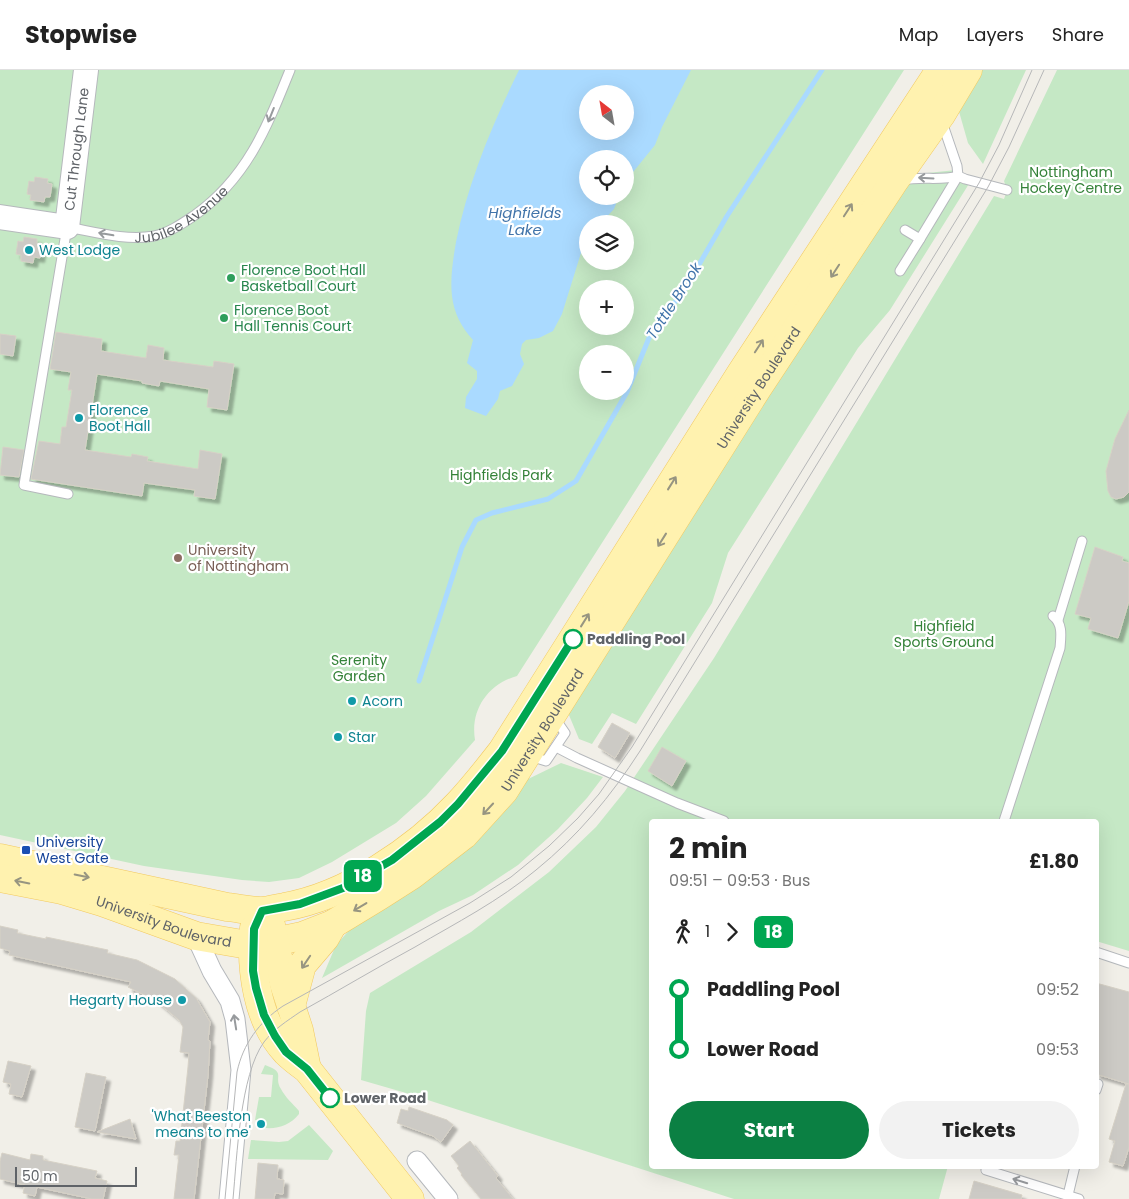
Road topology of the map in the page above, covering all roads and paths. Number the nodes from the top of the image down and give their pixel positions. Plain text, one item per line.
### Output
1 (86, 70) edge
2 (290, 70) edge
3 (940, 70) edge
4 (968, 70) edge
5 (940, 115) junction
6 (958, 176) junction
7 (893, 182) junction
8 (1007, 190) dead end
9 (0, 217) edge
10 (67, 227) junction
11 (905, 230) dead end
12 (920, 239) junction
13 (900, 271) dead end
14 (68, 494) dead end
15 (1082, 541) dead end
16 (559, 724) junction
17 (556, 747) junction
18 (537, 758) junction
19 (718, 819) edge
20 (1005, 819) edge
21 (0, 858) edge
22 (0, 878) edge
23 (262, 911) junction
24 (333, 924) junction
25 (196, 936) junction
26 (264, 943) junction
27 (1099, 953) edge
28 (1129, 963) edge
29 (291, 1006) junction
30 (307, 1069) junction
31 (417, 1161) dead end
32 (986, 1169) edge
33 (1074, 1169) edge
34 (1068, 1196) junction
35 (229, 1199) edge
36 (410, 1199) edge
37 (448, 1199) edge
38 (1079, 1199) edge

1 - 10 street, Cut Through Lane
2 -> 10 lane, Jubilee Avenue
23 -> 3 main road, University Boulevard
4 - 5 main road, University Boulevard
5 - 6 lane
5 - 7 main road, University Boulevard
6 -> 7 lane
6 - 8 lane
6 - 12 lane
7 -> 16 main road, University Boulevard
9 - 10 street, Jubilee Avenue
10 - 14 lane
11 - 12 lane
12 - 13 lane
15 - 20 lane
16 - 17 lane
16 - 18 main road, University Boulevard
17 - 18 lane
17 - 19 lane
18 -> 24 main road, University Boulevard
21 -> 23 main road, University Boulevard
25 -> 22 main road, University Boulevard
23 - 26 main road
24 - 26 main road, University Boulevard
24 -> 29 main road
25 - 26 main road, University Boulevard
35 -> 25 street
26 - 29 main road
26 - 30 main road
27 - 28 lane
29 - 30 main road
30 - 36 main road
31 - 37 street
34 -> 32 lane
33 - 34 lane
34 - 38 lane

